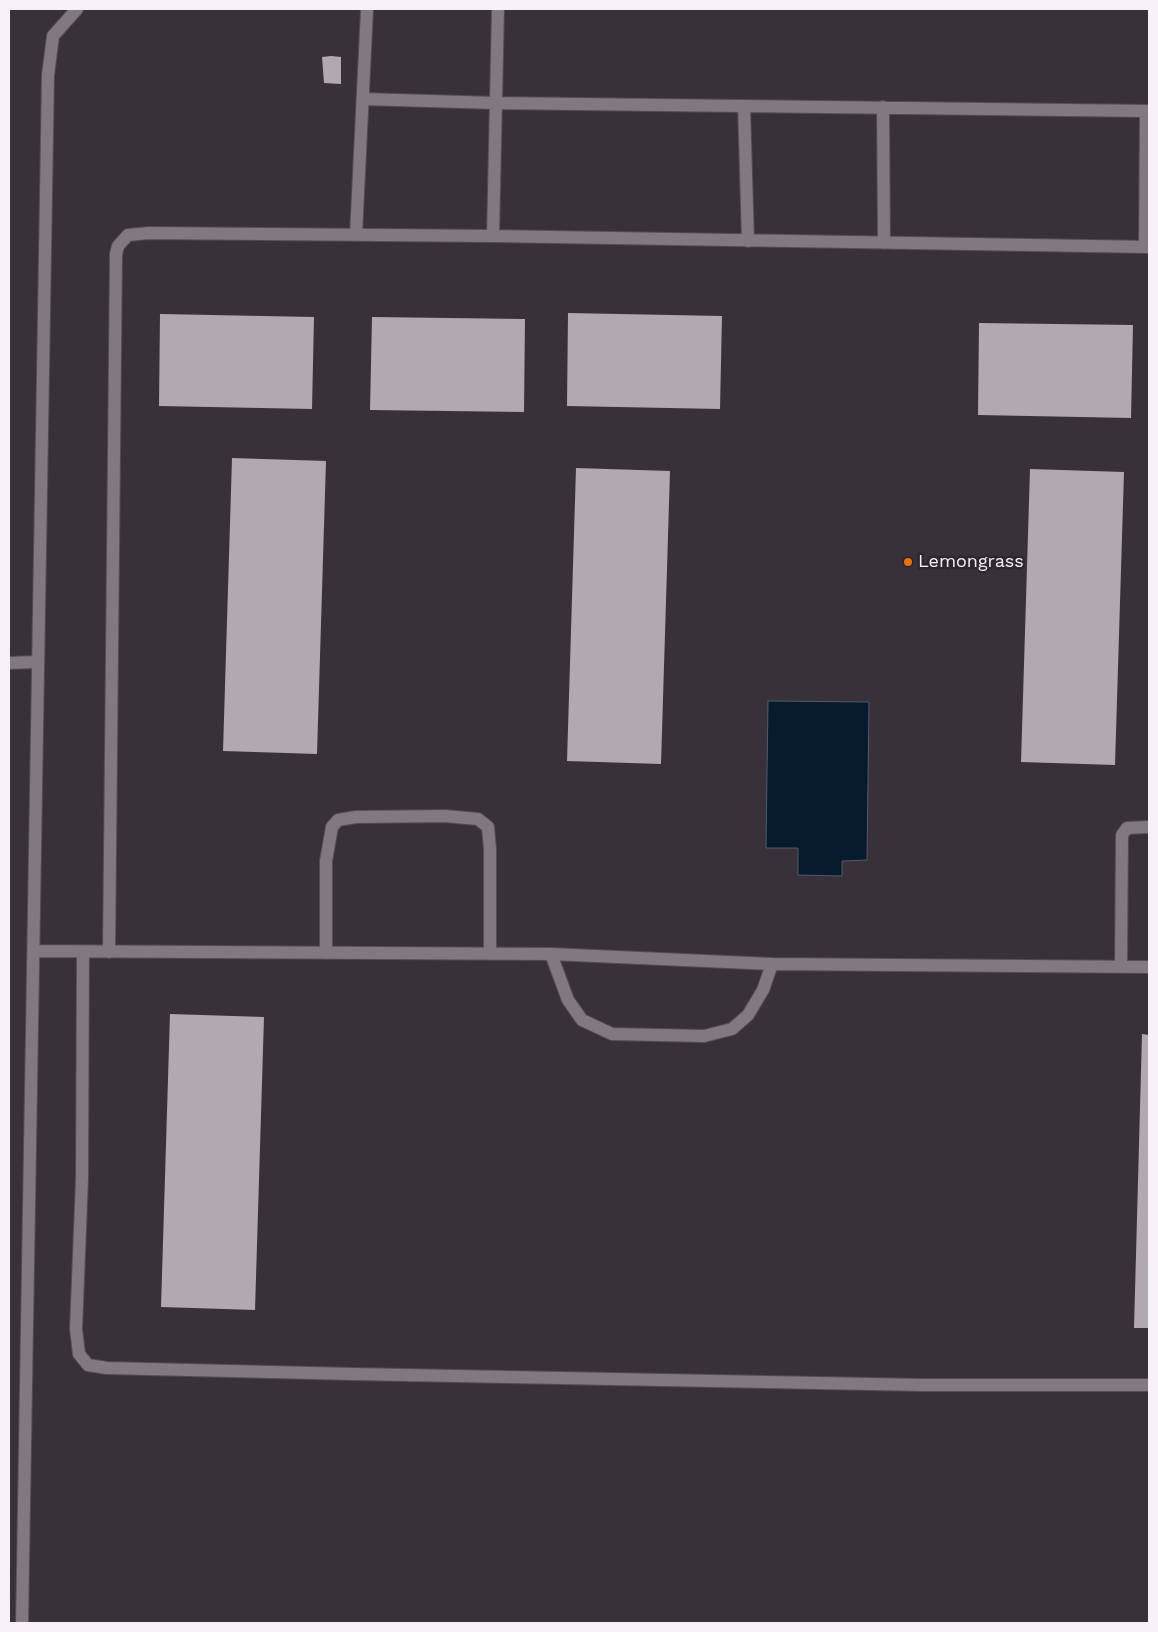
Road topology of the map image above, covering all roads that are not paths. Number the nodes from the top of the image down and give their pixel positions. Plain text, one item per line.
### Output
1 (77, 9) edge
2 (368, 9) edge
3 (498, 9) edge
4 (363, 99) junction
5 (496, 103) junction
6 (744, 106) junction
7 (883, 108) junction
8 (1148, 111) edge
9 (356, 235) junction
10 (493, 236) junction
11 (748, 241) junction
12 (884, 243) junction
13 (1147, 247) edge
14 (9, 662) edge
15 (36, 662) junction
16 (1149, 826) edge
17 (34, 951) junction
18 (84, 952) junction
19 (109, 952) junction
20 (326, 953) junction
21 (490, 954) junction
22 (551, 954) junction
23 (772, 964) junction
24 (1121, 966) junction
25 (1149, 967) edge
26 (1149, 1385) edge
27 (22, 1623) edge

1 - 15 street
2 - 4 street
3 - 5 street
4 - 5 street
4 - 9 street
5 - 6 street
5 - 10 street
6 - 7 street
6 - 11 street
7 - 8 street
7 - 12 street
8 - 13 street
9 - 10 street
9 - 19 street
10 - 11 street
11 - 12 street
12 - 13 street
14 - 15 street
15 - 17 street
16 - 24 street
17 - 18 street
17 - 27 street
18 - 19 street
18 - 26 street
19 - 20 street
20 - 21 street
20 - 21 street
21 - 22 street
22 - 23 street
22 - 23 street
23 - 24 street
24 - 25 street

